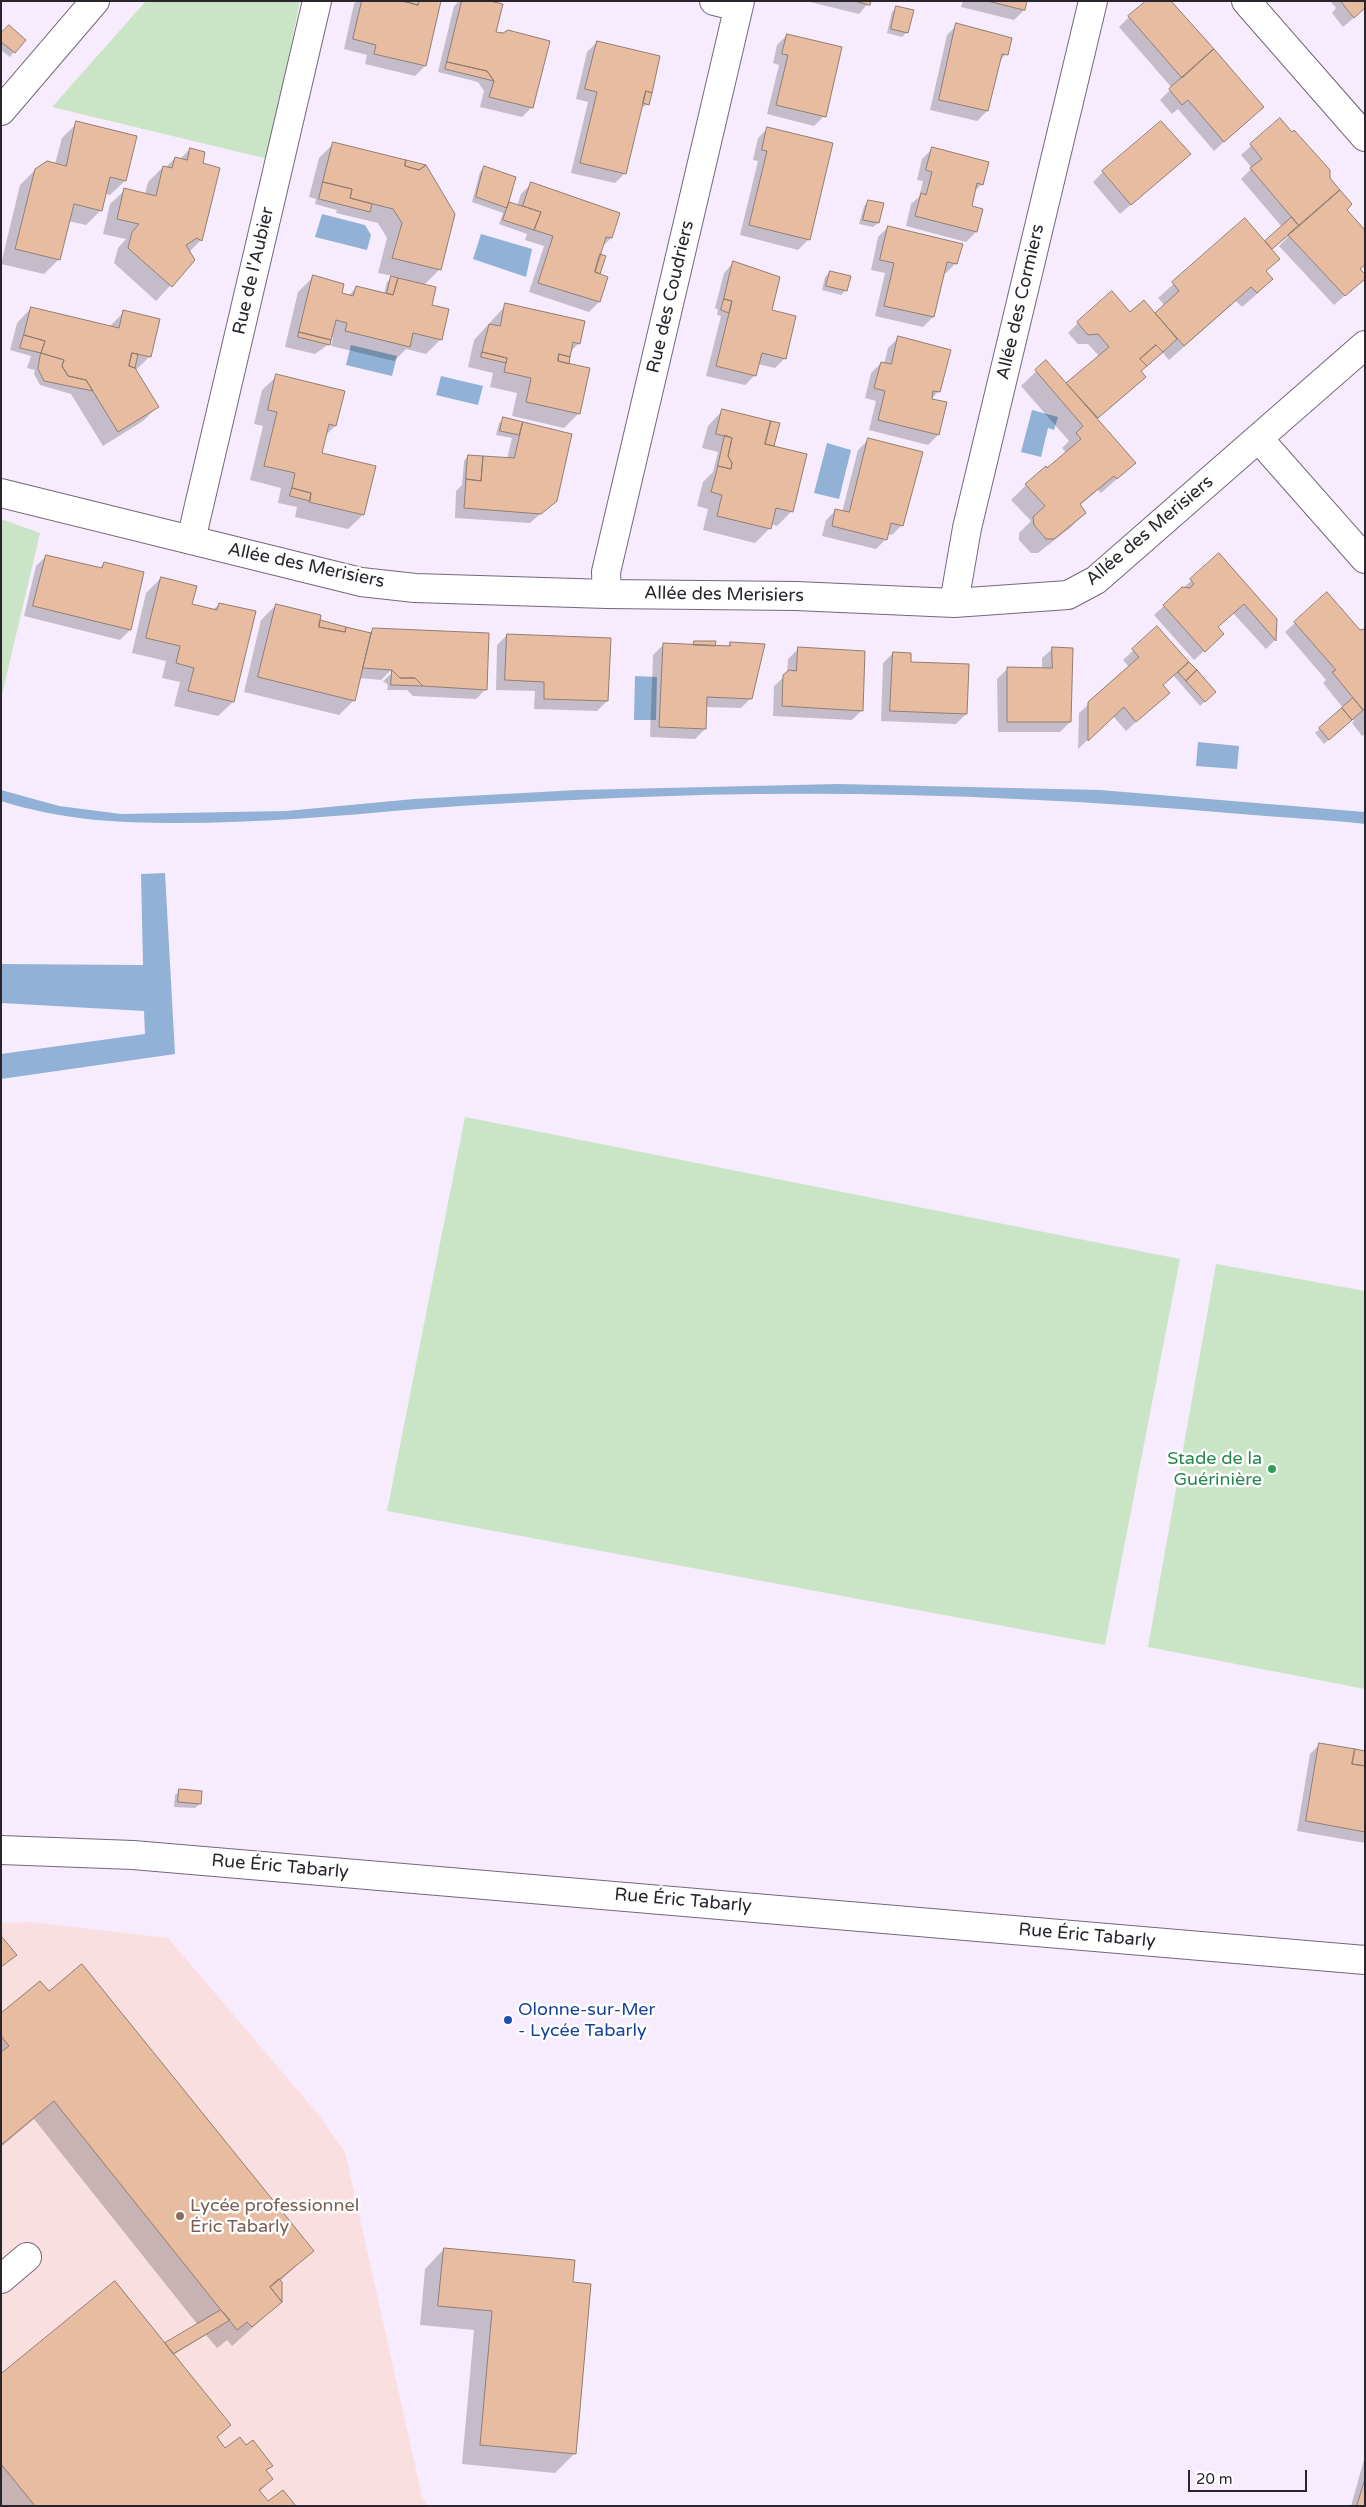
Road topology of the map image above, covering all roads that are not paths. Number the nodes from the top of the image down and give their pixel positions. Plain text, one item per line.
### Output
1 (95, 1) edge
2 (317, 1) edge
3 (1093, 1) edge
4 (1246, 1) edge
5 (731, 3) edge
6 (1, 111) edge
7 (1365, 137) edge
8 (1365, 345) edge
9 (1259, 439) junction
10 (1, 493) edge
11 (191, 540) junction
12 (1365, 560) edge
13 (607, 594) junction
14 (954, 603) junction
15 (1, 1850) edge
16 (1365, 1960) edge
17 (27, 2257) dead end
18 (1, 2279) edge

1 - 6 street
2 - 11 street, Rue de l'Aubier
3 - 14 street, Allée des Cormiers
4 - 7 street
5 - 13 street, Rue des Coudriers
8 - 9 street, Allée des Merisiers
9 - 12 street
9 - 14 street, Allée des Merisiers
10 - 11 street, Allée des Merisiers
11 - 13 street, Allée des Merisiers
13 - 14 street, Allée des Merisiers
15 - 16 street, Rue Éric Tabarly
17 - 18 street

